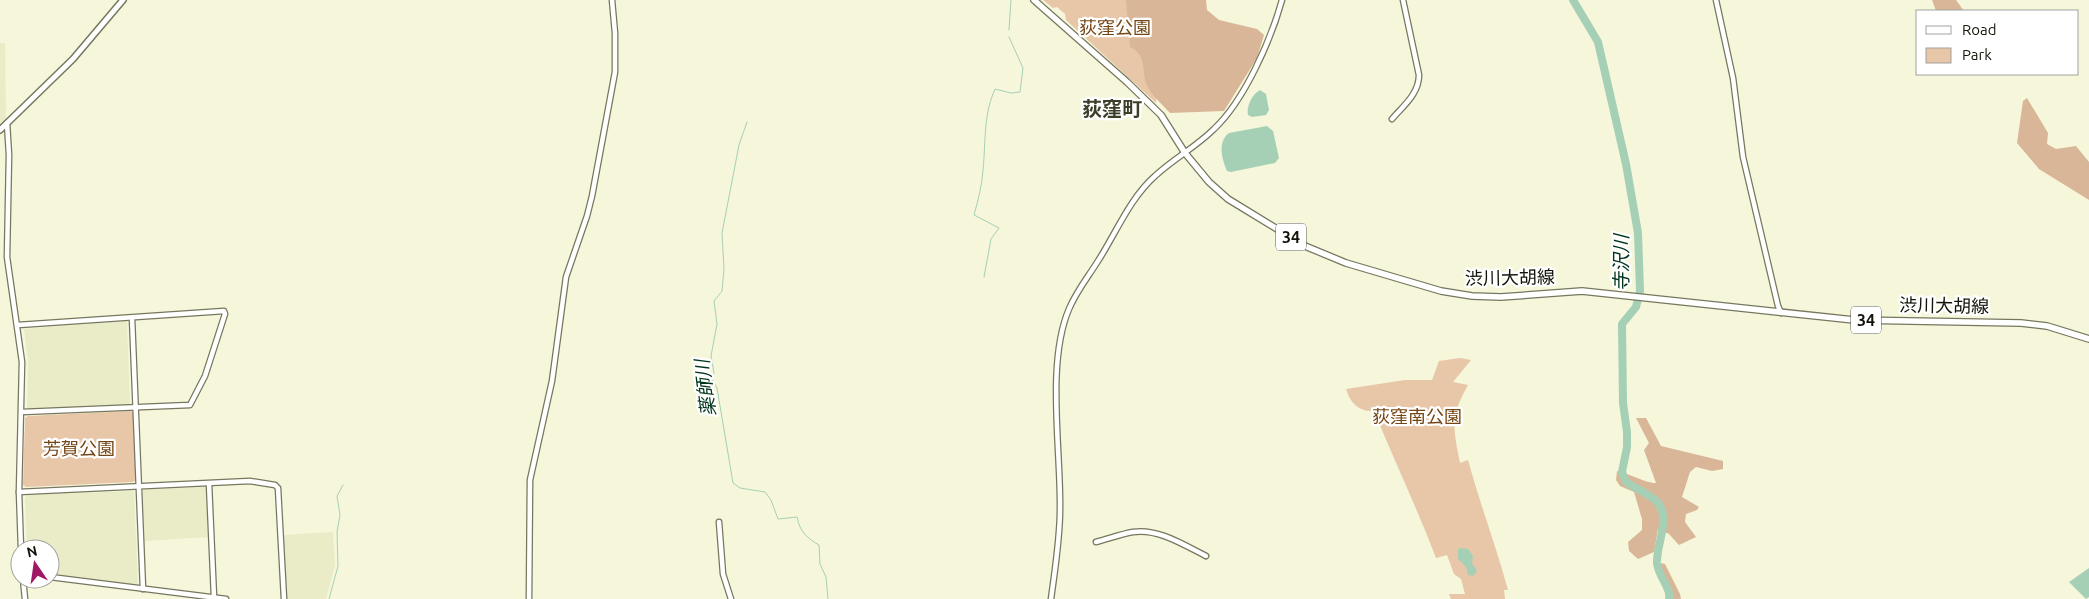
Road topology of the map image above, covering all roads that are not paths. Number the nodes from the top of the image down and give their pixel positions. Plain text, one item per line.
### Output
1 (123, 0) edge
2 (612, 0) edge
3 (1034, 0) edge
4 (1282, 0) edge
5 (1404, 0) edge
6 (1716, 0) edge
7 (1392, 119) dead end
8 (8, 123) junction
9 (0, 130) edge
10 (1185, 153) junction
11 (1782, 313) junction
12 (132, 318) junction
13 (18, 325) junction
14 (2089, 339) edge
15 (136, 408) junction
16 (22, 412) junction
17 (209, 484) junction
18 (139, 486) junction
19 (19, 492) junction
20 (719, 522) dead end
21 (21, 539) edge
22 (1096, 542) dead end
23 (1206, 556) dead end
24 (60, 578) edge
25 (143, 590) junction
26 (214, 597) junction
27 (226, 599) edge
28 (284, 599) edge
29 (529, 599) edge
30 (731, 599) edge
31 (1051, 599) edge

1 - 8 main road
2 - 29 street
3 - 10 main road, 渋川大胡線 / 34
4 - 10 street
5 - 7 street
6 - 11 street
8 - 9 main road
8 - 13 street
10 - 11 main road, 渋川大胡線 / 34
10 - 31 street
11 - 14 main road, 渋川大胡線 / 34
12 - 13 street
12 - 15 street
12 - 15 street
13 - 16 street
15 - 16 street
15 - 18 street
16 - 19 street
17 - 18 street
17 - 26 street
17 - 28 street
18 - 19 street
18 - 25 street
19 - 21 street
20 - 30 street
22 - 23 street
24 - 25 street
25 - 26 street
26 - 27 street

